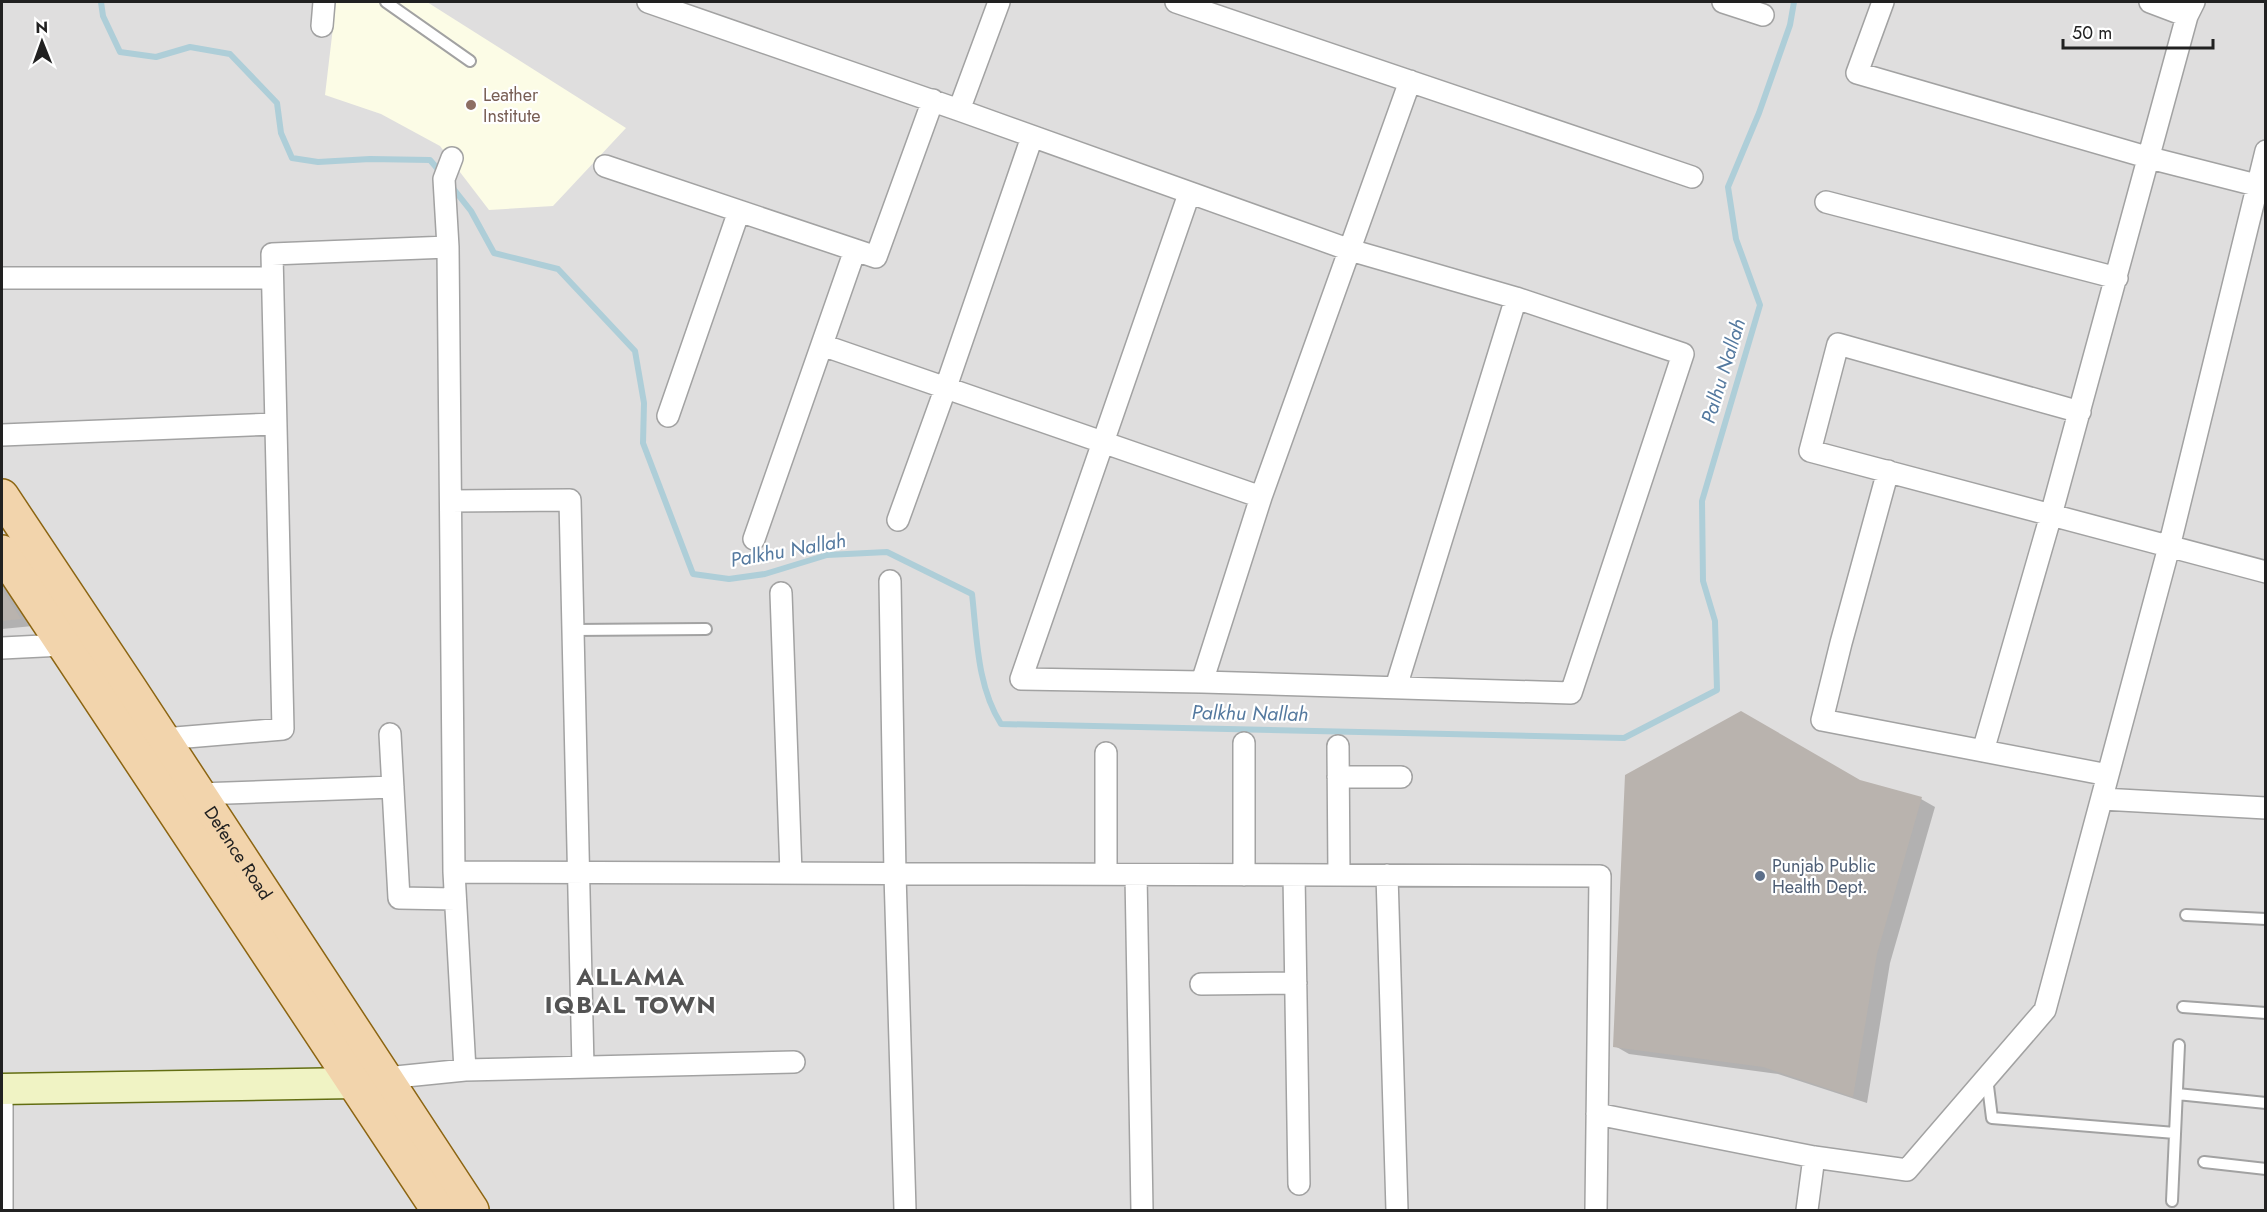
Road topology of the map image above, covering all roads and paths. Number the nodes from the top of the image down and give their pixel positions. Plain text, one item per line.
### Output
1 (324, 2) edge
2 (386, 2) edge
3 (648, 2) edge
4 (999, 2) edge
5 (1176, 2) edge
6 (1723, 2) edge
7 (1883, 2) edge
8 (2150, 2) edge
9 (2191, 9) edge
10 (1228, 10) edge
11 (1763, 15) dead end
12 (322, 26) dead end
13 (470, 61) dead end
14 (1410, 81) junction
15 (933, 100) junction
16 (959, 110) junction
17 (1032, 137) junction
18 (2265, 151) edge
19 (452, 158) dead end
20 (2150, 158) junction
21 (605, 165) dead end
22 (1692, 177) dead end
23 (2256, 185) junction
24 (1189, 194) junction
25 (1826, 202) dead end
26 (739, 211) junction
27 (448, 247) junction
28 (855, 250) junction
29 (1350, 250) junction
30 (2, 278) edge
31 (272, 278) junction
32 (2117, 278) junction
33 (1516, 298) junction
34 (822, 345) junction
35 (946, 387) junction
36 (2080, 412) junction
37 (668, 416) dead end
38 (276, 424) junction
39 (2, 435) edge
40 (1102, 442) junction
41 (1888, 471) junction
42 (2, 496) edge
43 (1261, 497) junction
44 (451, 501) junction
45 (2051, 515) junction
46 (897, 520) dead end
47 (754, 539) dead end
48 (2169, 547) junction
49 (2, 552) edge
50 (2265, 572) edge
51 (890, 581) dead end
52 (781, 593) dead end
53 (706, 629) dead end
54 (573, 630) junction
55 (63, 645) junction
56 (2, 648) edge
57 (1202, 682) junction
58 (1396, 687) junction
59 (390, 734) dead end
60 (163, 738) junction
61 (1244, 743) dead end
62 (1338, 746) dead end
63 (1983, 751) junction
64 (1106, 753) dead end
65 (2108, 775) junction
66 (1338, 777) junction
67 (1401, 777) dead end
68 (393, 787) junction
69 (2102, 799) junction
70 (191, 800) junction
71 (2265, 808) edge
72 (454, 872) junction
73 (578, 873) junction
74 (792, 873) junction
75 (895, 874) junction
76 (1106, 874) junction
77 (1294, 874) junction
78 (1136, 875) junction
79 (1244, 875) junction
80 (1339, 875) junction
81 (1387, 875) junction
82 (455, 899) junction
83 (2186, 915) dead end
84 (2265, 919) edge
85 (1296, 983) junction
86 (1201, 984) dead end
87 (2184, 1007) dead end
88 (2265, 1013) edge
89 (2179, 1046) dead end
90 (794, 1062) dead end
91 (583, 1067) junction
92 (465, 1070) junction
93 (1987, 1078) junction
94 (370, 1081) junction
95 (2, 1089) edge
96 (2177, 1094) junction
97 (2265, 1103) edge
98 (392, 1114) junction
99 (1597, 1114) junction
100 (2175, 1133) junction
101 (1814, 1157) junction
102 (2204, 1162) dead end
103 (2265, 1169) edge
104 (1299, 1184) dead end
105 (2172, 1201) dead end
106 (2, 1210) edge
107 (438, 1210) edge
108 (472, 1210) edge
109 (905, 1210) edge
110 (1142, 1210) edge
111 (1397, 1210) edge
112 (1596, 1210) edge
113 (1808, 1210) edge

1 - 12 street
2 - 13 lane
3 - 15 street
4 - 16 street
5 - 10 street
6 - 11 street
7 - 20 street
8 - 9 street
9 - 20 street
10 - 14 street
14 - 22 street
14 - 29 street
15 - 16 street
15 - 28 street
16 - 17 street
17 - 24 street
17 - 35 street
18 - 23 street
19 - 27 street
20 - 23 street
20 - 32 street
21 - 26 street
23 - 48 street
24 - 29 street
24 - 40 street
25 - 32 street
26 - 28 street
26 - 37 street
27 - 31 street
27 - 44 street
28 - 34 street
29 - 33 street
29 - 43 street
30 - 31 street
31 - 38 street
32 - 36 street
33 - 58 street
33 - 58 street
34 - 35 street
34 - 47 street
35 - 40 street
35 - 46 street
36 - 41 street
36 - 45 street
38 - 39 street
38 - 60 street
40 - 43 street
40 - 57 street
41 - 45 street
41 - 63 street
42 - 60 main road, Defence Road
43 - 57 street
44 - 54 street
44 - 72 street
45 - 48 street
45 - 63 street
48 - 50 street
48 - 65 street
49 - 55 main road, Defence Road
51 - 75 street
52 - 74 street
53 - 54 lane
54 - 73 street
55 - 56 street
55 - 70 main road, Defence Road
57 - 58 street
59 - 68 street
60 - 70 main road, Defence Road
61 - 79 street
62 - 66 street
63 - 65 street
64 - 76 street
65 - 69 street
66 - 67 street
66 - 80 street
68 - 70 street
68 - 82 street
69 - 71 street
69 - 93 street
70 - 94 main road, Defence Road
72 - 73 street
72 - 82 street
73 - 74 street
73 - 91 street
74 - 75 street
75 - 76 street
75 - 109 street
76 - 78 street
77 - 79 street
77 - 80 street
77 - 85 street
78 - 79 street
78 - 110 street
80 - 81 street
81 - 99 street
81 - 111 street
82 - 92 street
83 - 84 lane
85 - 86 street
85 - 104 street
87 - 88 lane
89 - 96 lane
90 - 91 street
91 - 92 street
92 - 94 street
93 - 100 lane
93 - 101 street
94 - 95 street
94 - 98 main road, Defence Road
95 - 106 street
96 - 97 lane
96 - 100 lane
98 - 107 main road, Defence Road
98 - 108 main road, Defence Road
99 - 101 street
99 - 112 street
100 - 105 lane
101 - 113 street
102 - 103 lane

